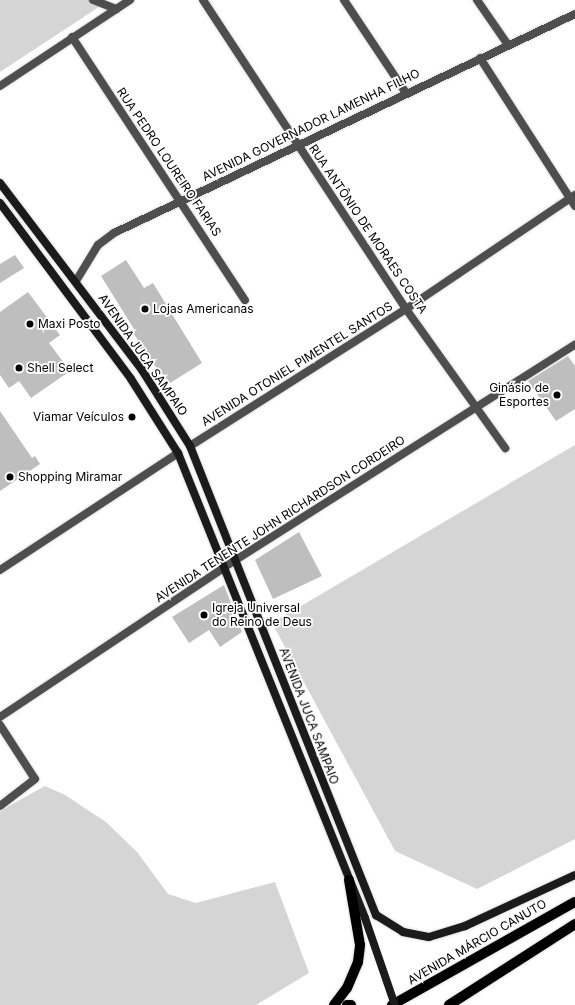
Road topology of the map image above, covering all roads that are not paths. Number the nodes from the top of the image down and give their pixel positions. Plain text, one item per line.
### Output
1 (93, 0) edge
2 (130, 0) edge
3 (204, 0) edge
4 (344, 0) edge
5 (476, 0) edge
6 (116, 9) junction
7 (575, 14) edge
8 (72, 38) junction
9 (508, 45) junction
10 (480, 58) junction
11 (0, 86) edge
12 (406, 93) junction
13 (298, 146) junction
14 (0, 183) edge
15 (572, 197) edge
16 (180, 201) junction
17 (0, 202) edge
18 (575, 206) edge
19 (76, 281) junction
20 (246, 300) dead end
21 (406, 309) junction
22 (575, 345) edge
23 (474, 408) junction
24 (190, 446) junction
25 (505, 448) dead end
26 (178, 454) junction
27 (236, 560) junction
28 (223, 568) junction
29 (0, 570) edge
30 (0, 717) edge
31 (0, 725) edge
32 (0, 806) edge
33 (575, 875) edge
34 (349, 880) junction
35 (575, 902) edge
36 (575, 924) edge
37 (334, 1005) edge
38 (347, 1005) edge
39 (351, 1005) edge
40 (394, 1005) edge
41 (449, 1005) edge

1 - 6 street
2 - 6 street
3 - 13 street, RUA ANTÔNIO DE MORAES COSTA
4 - 12 street
5 - 9 street
6 - 8 street
7 - 9 street, AVENIDA GOVERNADOR LAMENHA FILHO
8 - 11 street
8 - 16 street, RUA PEDRO LOUREIRO FARIAS
9 - 10 street, AVENIDA GOVERNADOR LAMENHA FILHO
10 - 12 street, AVENIDA GOVERNADOR LAMENHA FILHO
10 - 15 street
12 - 13 street, AVENIDA GOVERNADOR LAMENHA FILHO
13 - 16 street, AVENIDA GOVERNADOR LAMENHA FILHO
13 - 21 street, RUA ANTÔNIO DE MORAES COSTA
14 - 19 main road, AVENIDA JUCA SAMPAIO
15 - 18 street
15 - 21 street, AVENIDA OTONIEL PIMENTEL SANTOS
16 - 19 street, AVENIDA GOVERNADOR LAMENHA FILHO
16 - 20 street, RUA PEDRO LOUREIRO FARIAS
17 - 26 main road, AVENIDA JUCA SAMPAIO
19 - 24 main road, AVENIDA JUCA SAMPAIO
21 - 23 street, RUA ANTÔNIO DE MORAES COSTA
21 - 24 street, AVENIDA OTONIEL PIMENTEL SANTOS
22 - 23 street, AVENIDA TENENTE JOHN RICHARDSON CORDEIRO
23 - 25 street, RUA ANTÔNIO DE MORAES COSTA
23 - 27 street, AVENIDA TENENTE JOHN RICHARDSON CORDEIRO
24 - 27 main road, AVENIDA JUCA SAMPAIO
26 - 28 main road, AVENIDA JUCA SAMPAIO
26 - 29 street
27 - 28 street, AVENIDA TENENTE JOHN RICHARDSON CORDEIRO
27 - 33 main road, AVENIDA JUCA SAMPAIO
28 - 30 street, AVENIDA TENENTE JOHN RICHARDSON CORDEIRO
28 - 34 main road, AVENIDA JUCA SAMPAIO
31 - 32 street
34 - 37 main road
34 - 40 main road, AVENIDA JUCA SAMPAIO, bridge
35 - 40 main road, AVENIDA MÁRCIO CANUTO
36 - 41 main road
38 - 39 main road

